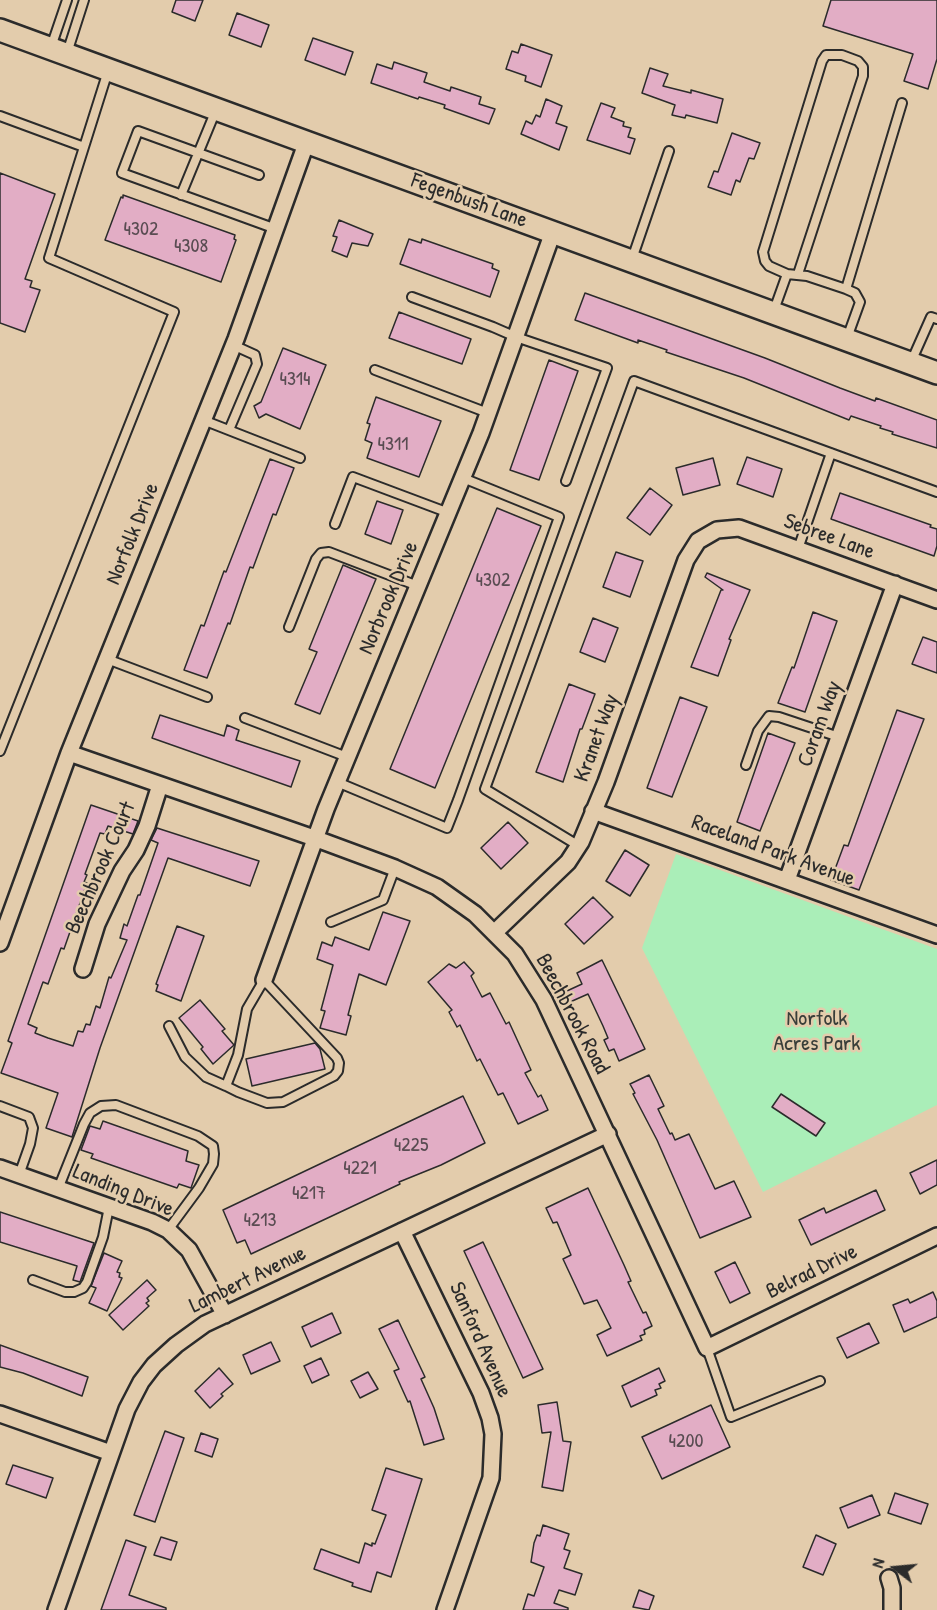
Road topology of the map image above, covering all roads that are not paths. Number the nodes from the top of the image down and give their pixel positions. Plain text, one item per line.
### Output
1 (67, 0) edge
2 (84, 0) edge
3 (0, 30) edge
4 (59, 51) junction
5 (109, 69) junction
6 (902, 103) dead end
7 (216, 108) junction
8 (0, 116) edge
9 (307, 141) junction
10 (84, 147) junction
11 (669, 151) dead end
12 (199, 153) junction
13 (258, 175) dead end
14 (181, 195) junction
15 (276, 229) junction
16 (553, 232) junction
17 (631, 260) junction
18 (787, 274) junction
19 (798, 274) junction
20 (846, 288) junction
21 (412, 297) dead end
22 (773, 313) junction
23 (937, 319) edge
24 (516, 337) junction
25 (847, 340) junction
26 (233, 345) junction
27 (911, 363) junction
28 (375, 370) dead end
29 (937, 373) edge
30 (489, 413) junction
31 (203, 420) junction
32 (230, 430) junction
33 (831, 453) junction
34 (300, 458) dead end
35 (463, 478) junction
36 (566, 481) dead end
37 (937, 492) edge
38 (449, 513) junction
39 (335, 524) dead end
40 (706, 536) joint
41 (798, 549) junction
42 (895, 584) junction
43 (418, 586) junction
44 (937, 600) edge
45 (289, 627) dead end
46 (107, 659) junction
47 (207, 697) dead end
48 (245, 718) dead end
49 (839, 737) junction
50 (0, 751) edge
51 (69, 753) junction
52 (347, 757) junction
53 (746, 765) dead end
54 (337, 782) junction
55 (160, 785) junction
56 (593, 811) junction
57 (314, 838) junction
58 (579, 846) junction
59 (394, 868) junction
60 (787, 880) junction
61 (331, 922) dead end
62 (495, 933) junction
63 (937, 934) edge
64 (0, 943) edge
65 (83, 969) dead end
66 (264, 980) junction
67 (169, 1026) dead end
68 (226, 1086) junction
69 (0, 1106) edge
70 (608, 1134) junction
71 (0, 1168) edge
72 (19, 1175) junction
73 (58, 1189) junction
74 (109, 1207) junction
75 (168, 1230) junction
76 (402, 1231) junction
77 (937, 1236) edge
78 (33, 1280) dead end
79 (225, 1315) junction
80 (707, 1348) junction
81 (820, 1381) dead end
82 (0, 1414) edge
83 (111, 1453) junction
84 (889, 1578) dead end
85 (56, 1610) edge
86 (445, 1610) edge
87 (892, 1610) edge

1 - 4 lane
2 - 4 lane
3 - 4 main road, Fegenbush Lane
4 - 5 main road, Fegenbush Lane
5 - 7 main road, Fegenbush Lane
5 - 10 lane
6 - 20 lane
7 - 9 main road, Fegenbush Lane
7 - 12 lane
8 - 10 lane
9 - 15 street, Norfolk Drive
9 - 16 main road, Fegenbush Lane
10 - 50 lane
11 - 17 lane
12 - 13 lane
12 - 14 lane
12 - 14 lane
14 - 15 lane
15 - 26 street, Norfolk Drive
16 - 17 main road, Fegenbush Lane
16 - 24 street, Norbrook Drive
17 - 22 main road, Fegenbush Lane
18 - 19 lane
18 - 19 lane
18 - 22 lane
19 - 20 lane
20 - 25 lane
21 - 24 lane
22 - 25 main road, Fegenbush Lane
23 - 27 lane
24 - 30 street, Norbrook Drive
24 - 36 lane
25 - 27 main road, Fegenbush Lane
26 - 31 street, Norfolk Drive
26 - 32 lane
27 - 29 main road, Fegenbush Lane
28 - 30 lane
30 - 35 street, Norbrook Drive
31 - 32 lane
31 - 46 street, Norfolk Drive
32 - 34 lane
33 - 37 lane
33 - 41 lane
33 - 58 lane
35 - 38 street, Norbrook Drive
35 - 54 lane
38 - 39 lane
38 - 43 street, Norbrook Drive
40 - 41 street, Sebree Lane
40 - 56 street, Kranet Way
41 - 42 street, Sebree Lane
42 - 44 street, Sebree Lane
42 - 49 street, Coram Way
43 - 45 lane
43 - 52 street, Norbrook Drive
46 - 47 lane
46 - 51 street, Norfolk Drive
48 - 52 lane
49 - 53 lane
49 - 60 street, Coram Way
51 - 55 street, Beechbrook Road
51 - 64 street, Norfolk Drive
52 - 54 street, Norbrook Drive
54 - 57 street, Norbrook Drive
55 - 57 street, Beechbrook Road
55 - 65 street, Beechbrook Court
56 - 58 street, Kranet Way
56 - 60 street, Raceland Park Avenue
57 - 59 street, Beechbrook Road
57 - 66 street, Norbrook Drive
58 - 62 street, Kranet Way
59 - 61 lane
59 - 62 street, Beechbrook Road
60 - 63 street, Raceland Park Avenue
62 - 70 street, Beechbrook Road
66 - 68 lane
66 - 68 lane
67 - 68 lane
69 - 72 lane
70 - 76 street, Lambert Avenue
70 - 80 street, Beechbrook Road
71 - 72 street, Landing Drive
72 - 73 street, Landing Drive
73 - 74 street, Landing Drive
73 - 75 lane
74 - 75 street, Landing Drive
74 - 78 lane
75 - 79 street, Landing Drive
76 - 79 street, Lambert Avenue
76 - 86 street, Sanford Avenue
77 - 80 street, Belrad Drive
79 - 83 street, Lambert Avenue
80 - 81 lane
82 - 83 street
83 - 85 street, Lambert Avenue
84 - 87 street

